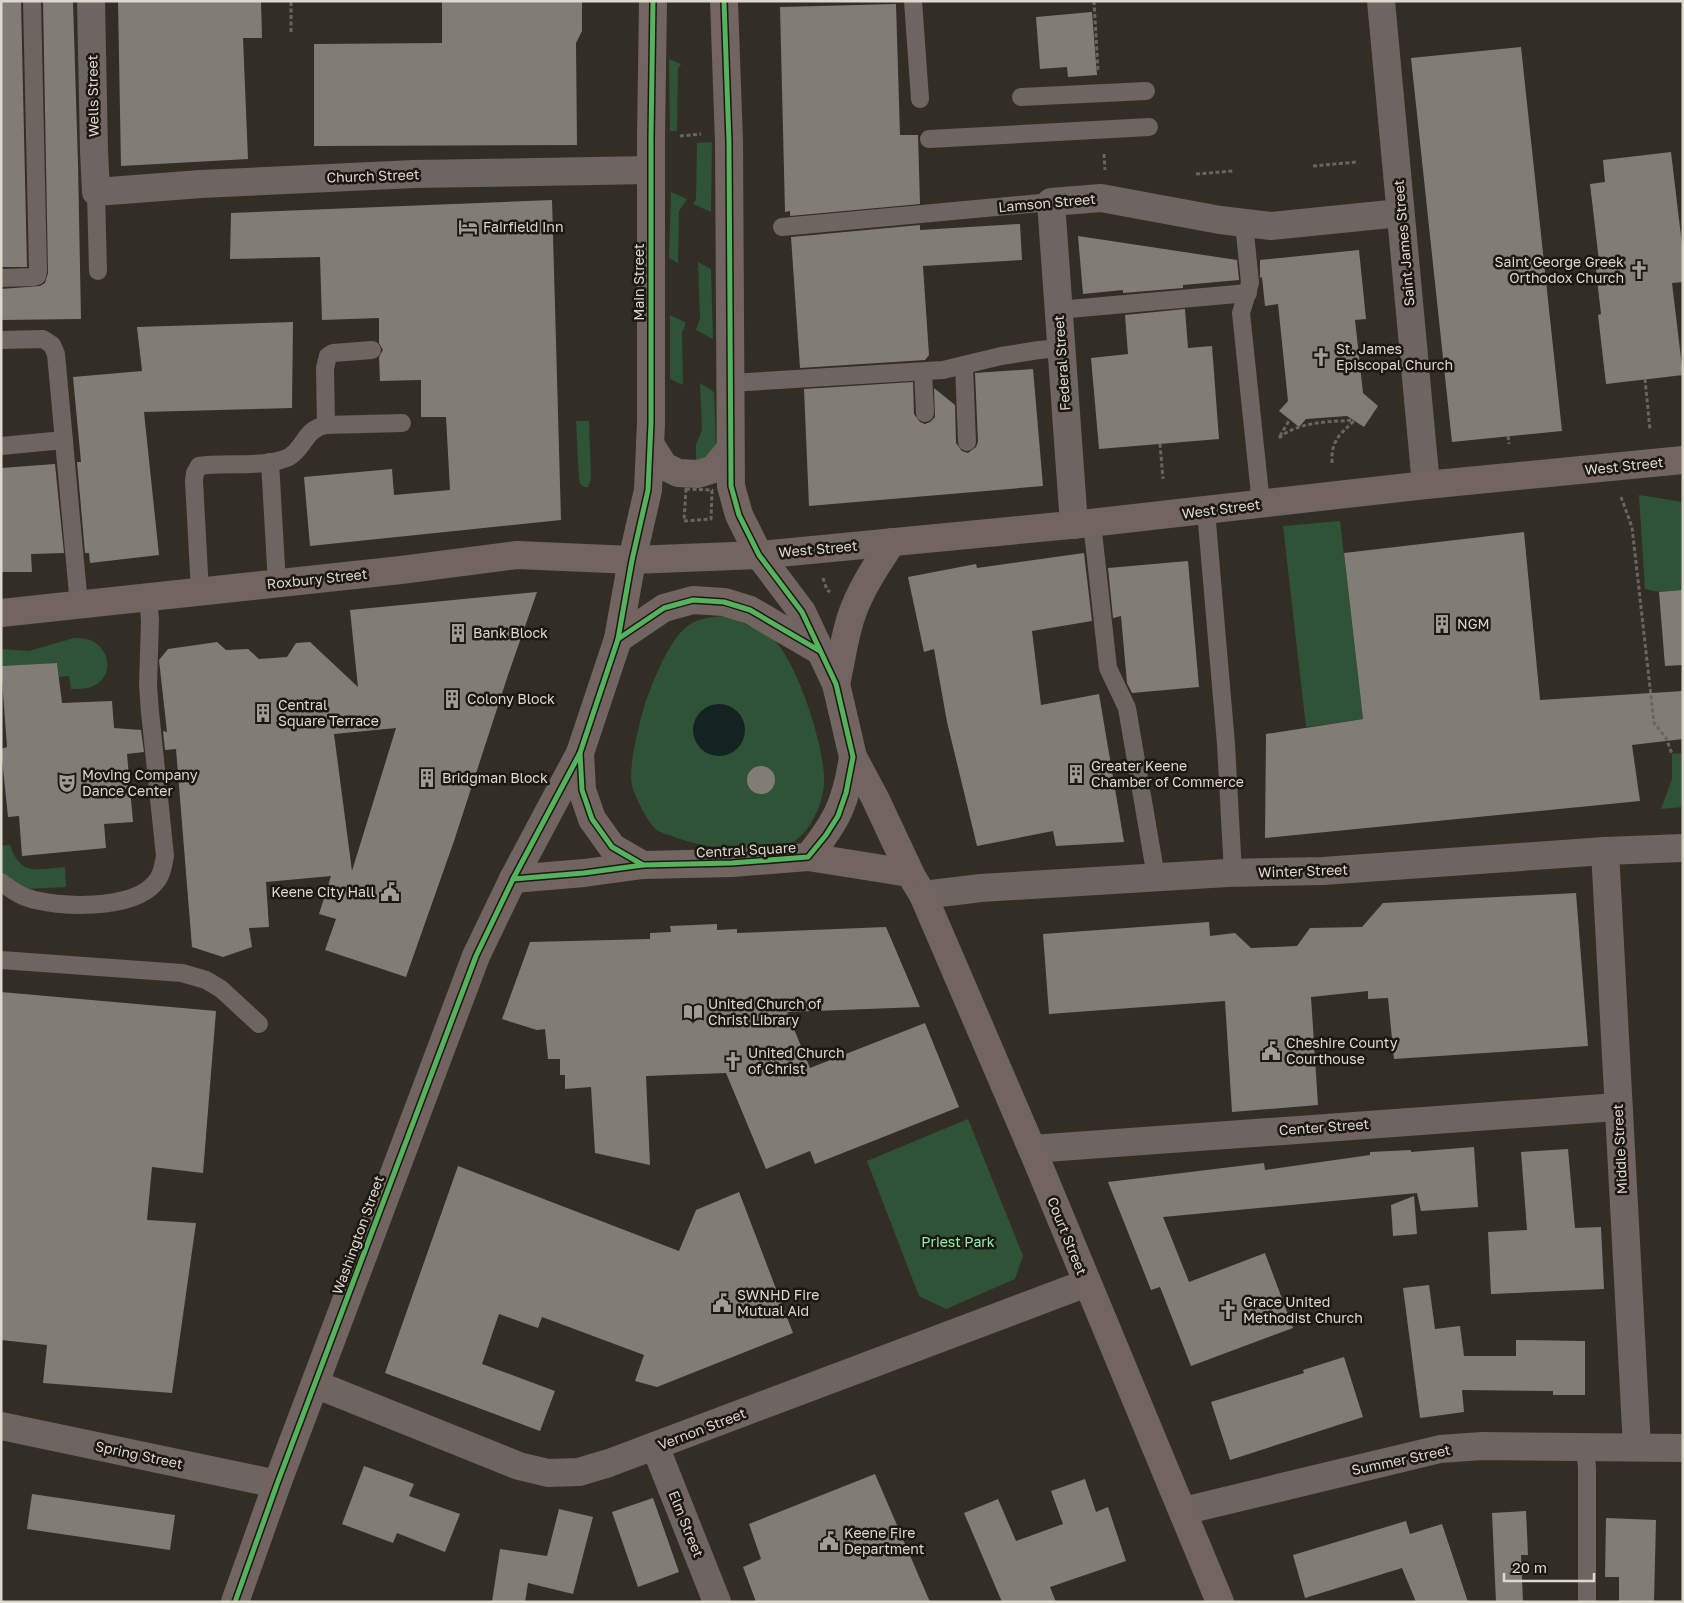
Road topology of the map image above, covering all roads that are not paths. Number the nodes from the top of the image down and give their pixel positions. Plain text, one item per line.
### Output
1 (32, 1) edge
2 (91, 1) edge
3 (653, 1) edge
4 (724, 1) edge
5 (913, 1) edge
6 (1381, 1) edge
7 (1146, 91) dead end
8 (1021, 97) dead end
9 (920, 99) dead end
10 (1149, 127) dead end
11 (929, 139) dead end
12 (651, 170) junction
13 (96, 192) junction
14 (1050, 202) junction
15 (1400, 213) junction
16 (1244, 223) junction
17 (782, 227) dead end
18 (98, 271) dead end
19 (1, 278) edge
20 (1248, 293) junction
21 (1058, 310) junction
22 (1, 340) edge
23 (1061, 348) junction
24 (372, 350) dead end
25 (964, 365) junction
26 (923, 372) junction
27 (730, 383) junction
28 (925, 412) dead end
29 (402, 423) dead end
30 (326, 424) junction
31 (64, 440) junction
32 (967, 442) dead end
33 (650, 444) junction
34 (1, 446) edge
35 (730, 449) junction
36 (1683, 460) edge
37 (270, 462) junction
38 (1426, 485) junction
39 (1261, 504) junction
40 (1206, 511) junction
41 (1083, 524) junction
42 (892, 542) junction
43 (759, 554) junction
44 (632, 560) junction
45 (277, 584) junction
46 (200, 592) junction
47 (148, 598) junction
48 (79, 605) junction
49 (1, 613) edge
50 (618, 639) junction
51 (820, 651) junction
52 (836, 684) junction
53 (580, 753) junction
54 (853, 757) junction
55 (1683, 848) edge
56 (1604, 851) junction
57 (808, 857) junction
58 (643, 865) junction
59 (1233, 873) junction
60 (1156, 878) junction
61 (513, 879) junction
62 (1, 882) edge
63 (916, 884) junction
64 (1, 960) edge
65 (259, 1024) dead end
66 (1617, 1107) junction
67 (1032, 1149) junction
68 (1087, 1283) junction
69 (315, 1384) junction
70 (1, 1426) edge
71 (655, 1446) junction
72 (1585, 1447) junction
73 (1637, 1447) junction
74 (1683, 1448) edge
75 (277, 1484) junction
76 (1183, 1511) junction
77 (235, 1602) edge
78 (717, 1602) edge
79 (1220, 1602) edge
80 (1587, 1602) edge

1 - 19 lane
2 - 13 street, Wells Street
3 - 12 main road, Main Street
4 - 27 main road
5 - 9 lane
6 - 15 street, Saint James Street
7 - 8 lane
10 - 11 lane
12 - 13 street, Church Street
12 - 33 main road, Main Street
13 - 18 lane
14 - 16 street, Lamson Street
14 - 17 lane, Lamson Street
14 - 21 street, Federal Street
15 - 16 street, Lamson Street
15 - 38 street, Saint James Street
16 - 20 lane
20 - 21 lane
20 - 39 lane
21 - 23 street, Federal Street
22 - 31 lane
23 - 25 lane
23 - 41 street, Federal Street
24 - 30 lane
25 - 26 lane
25 - 32 lane
26 - 27 lane
26 - 28 lane
27 - 35 main road
29 - 30 lane
30 - 37 lane
31 - 34 lane
31 - 48 lane
33 - 35 main road
33 - 44 main road, Main Street
35 - 43 main road
36 - 38 main road, West Street
37 - 45 lane
37 - 46 lane
38 - 39 main road, West Street
39 - 40 main road, West Street
40 - 41 main road, West Street
40 - 59 lane
41 - 42 main road, West Street
41 - 60 lane
42 - 43 main road, West Street
42 - 52 main road, Central Square
43 - 44 main road
43 - 51 main road, Central Square
44 - 45 main road, Roxbury Street
44 - 50 main road
45 - 46 main road, Roxbury Street
46 - 47 main road, Roxbury Street
47 - 48 main road, Roxbury Street
47 - 62 lane
48 - 49 main road, Roxbury Street
50 - 51 main road
50 - 53 main road
51 - 52 main road, Central Square
52 - 54 main road, Central Square
53 - 58 main road
53 - 61 main road
54 - 57 main road, Central Square
54 - 63 main road, Central Square
55 - 56 street, Winter Street
56 - 59 street, Winter Street
56 - 66 street, Middle Street
57 - 58 main road, Central Square
57 - 63 main road, Central Square
58 - 61 main road, Central Square
59 - 60 street, Winter Street
60 - 63 street, Winter Street
61 - 69 main road, Washington Street
63 - 67 main road, Court Street
64 - 65 lane
66 - 67 street, Center Street
66 - 73 street, Middle Street
67 - 68 main road, Court Street
68 - 71 street, Vernon Street
68 - 76 main road, Court Street
69 - 71 street, Vernon Street
69 - 75 main road, Washington Street
70 - 75 street, Spring Street
71 - 78 street, Elm Street
72 - 73 street, Summer Street
72 - 76 street, Summer Street
72 - 80 lane
73 - 74 street, Summer Street
75 - 77 main road, Washington Street
76 - 79 main road, Court Street

